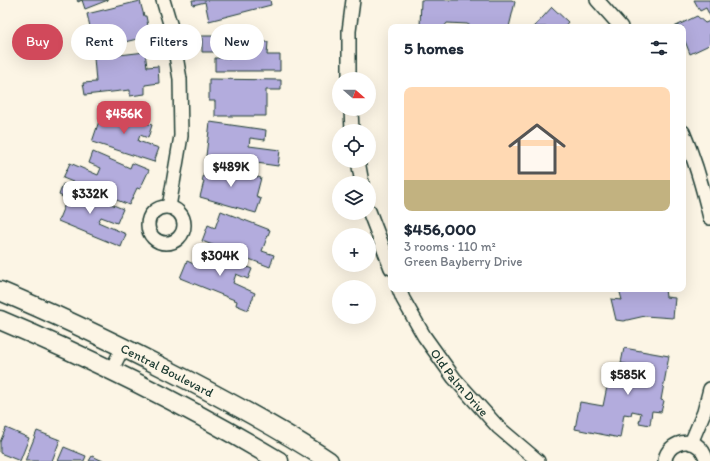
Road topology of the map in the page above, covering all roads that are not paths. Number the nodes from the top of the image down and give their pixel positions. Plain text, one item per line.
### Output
1 (163, 0) edge
2 (353, 0) edge
3 (597, 0) edge
4 (619, 24) edge
5 (349, 72) edge
6 (686, 139) edge
7 (170, 207) dead end
8 (710, 218) edge
9 (372, 220) edge
10 (388, 260) edge
11 (0, 291) edge
12 (400, 292) edge
13 (0, 320) edge
14 (123, 347) junction
15 (111, 371) junction
16 (710, 389) edge
17 (691, 443) junction
18 (279, 461) edge
19 (329, 461) edge
20 (538, 461) edge
21 (665, 461) edge
22 (707, 461) edge

1 - 7 street
2 - 5 street
3 - 4 street
6 - 8 street
9 - 10 street
11 - 14 street, Central Boulevard
12 - 20 street, Old Palm Drive
13 - 15 street, Central Boulevard
14 - 15 street
14 - 19 street, Central Boulevard
15 - 18 street, Central Boulevard
16 - 17 street
17 - 21 street
17 - 22 street

